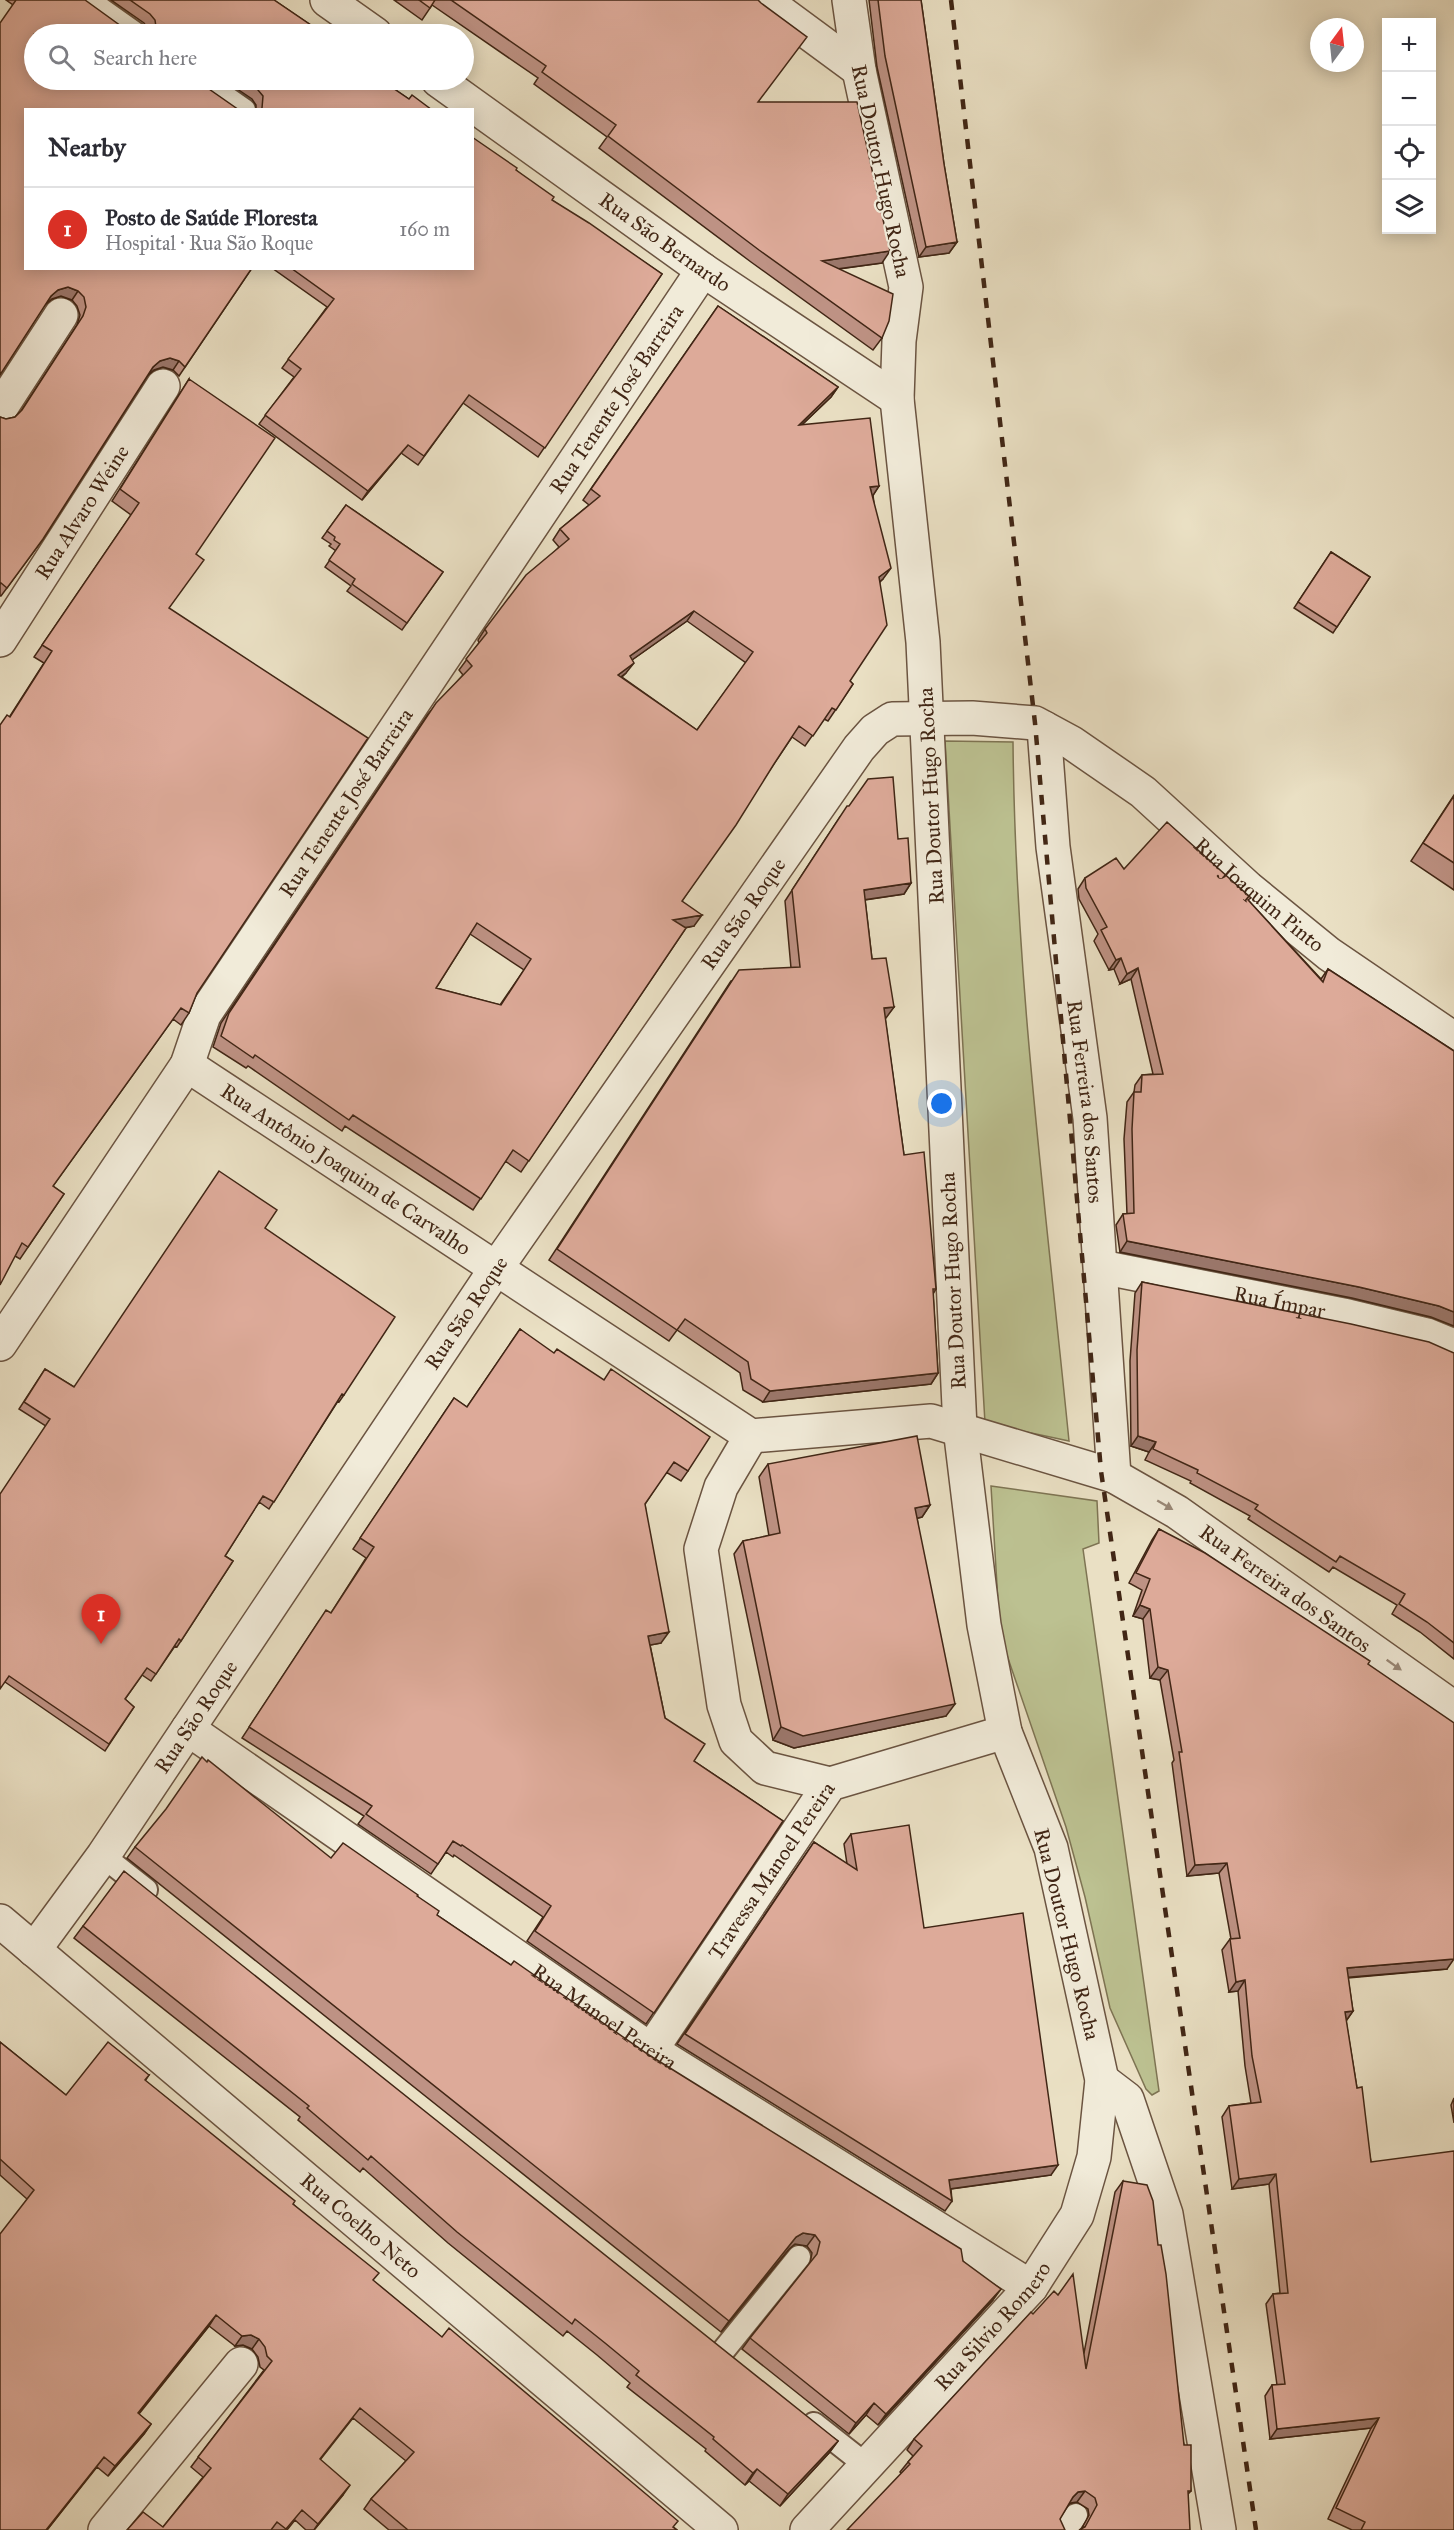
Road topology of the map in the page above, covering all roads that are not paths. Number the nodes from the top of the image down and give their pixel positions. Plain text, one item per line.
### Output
1 (88, 0) edge
2 (327, 0) edge
3 (764, 0) edge
4 (849, 0) edge
5 (121, 24) edge
6 (361, 24) edge
7 (859, 70) junction
8 (215, 90) edge
9 (452, 90) edge
10 (241, 108) edge
11 (703, 270) junction
12 (61, 315) dead end
13 (164, 386) dead end
14 (897, 399) junction
15 (0, 409) edge
16 (0, 640) edge
17 (928, 719) junction
18 (1058, 736) junction
19 (1454, 1038) edge
20 (187, 1065) junction
21 (497, 1267) junction
22 (1101, 1267) junction
23 (0, 1344) edge
24 (1454, 1346) edge
25 (960, 1428) junction
26 (751, 1436) junction
27 (1114, 1476) junction
28 (1454, 1708) edge
29 (188, 1730) junction
30 (1005, 1732) junction
31 (830, 1784) junction
32 (103, 1856) junction
33 (158, 1900) edge
34 (0, 1921) edge
35 (34, 1950) junction
36 (651, 2050) junction
37 (1102, 2080) junction
38 (799, 2257) dead end
39 (1031, 2287) junction
40 (705, 2337) edge
41 (723, 2351) junction
42 (241, 2364) dead end
43 (741, 2366) edge
44 (794, 2408) edge
45 (866, 2465) junction
46 (105, 2530) edge
47 (721, 2530) edge
48 (807, 2530) edge
49 (1219, 2530) edge

1 - 5 lane
2 - 6 street
3 - 7 street
4 - 7 street, Rua Doutor Hugo Rocha
7 - 14 street, Rua Doutor Hugo Rocha
8 - 10 lane
9 - 11 street, Rua São Bernardo
11 - 14 street, Rua São Bernardo
11 - 20 street, Rua Tenente José Barreira
12 - 15 street
13 - 16 street, Rua Alvaro Weine
14 - 17 street, Rua Doutor Hugo Rocha
17 - 18 street
17 - 21 street, Rua São Roque
17 - 25 street, Rua Doutor Hugo Rocha
18 - 19 street, Rua Joaquim Pinto
18 - 22 street, Rua Ferreira dos Santos
20 - 21 street, Rua Antônio Joaquim de Carvalho
20 - 23 street, Rua Tenente José Barreira
21 - 26 street, Rua Antônio Joaquim de Carvalho
21 - 29 street, Rua São Roque
22 - 24 street, Rua Ímpar
22 - 27 street, Rua Ferreira dos Santos
25 - 26 street
25 - 27 street, Rua Ferreira dos Santos
25 - 30 street, Rua Doutor Hugo Rocha
26 - 31 street
27 -> 28 street, Rua Ferreira dos Santos
29 - 32 street, Rua São Roque
29 - 36 street, Rua Manoel Pereira
30 - 31 street, Travessa Manoel Pereira
30 - 37 street, Rua Doutor Hugo Rocha
31 - 36 street, Travessa Manoel Pereira
32 - 33 lane
32 - 35 street, Rua São Roque
34 - 35 street, Rua Coelho Neto
35 - 47 street, Rua Coelho Neto
36 - 39 street, Rua Manoel Pereira
37 - 39 street, Rua Silvio Romero
37 - 49 street
38 - 41 lane
39 - 45 street, Rua Silvio Romero
40 - 41 lane
41 - 43 lane
42 - 46 street
44 - 45 lane
45 - 48 street, Rua Silvio Romero

